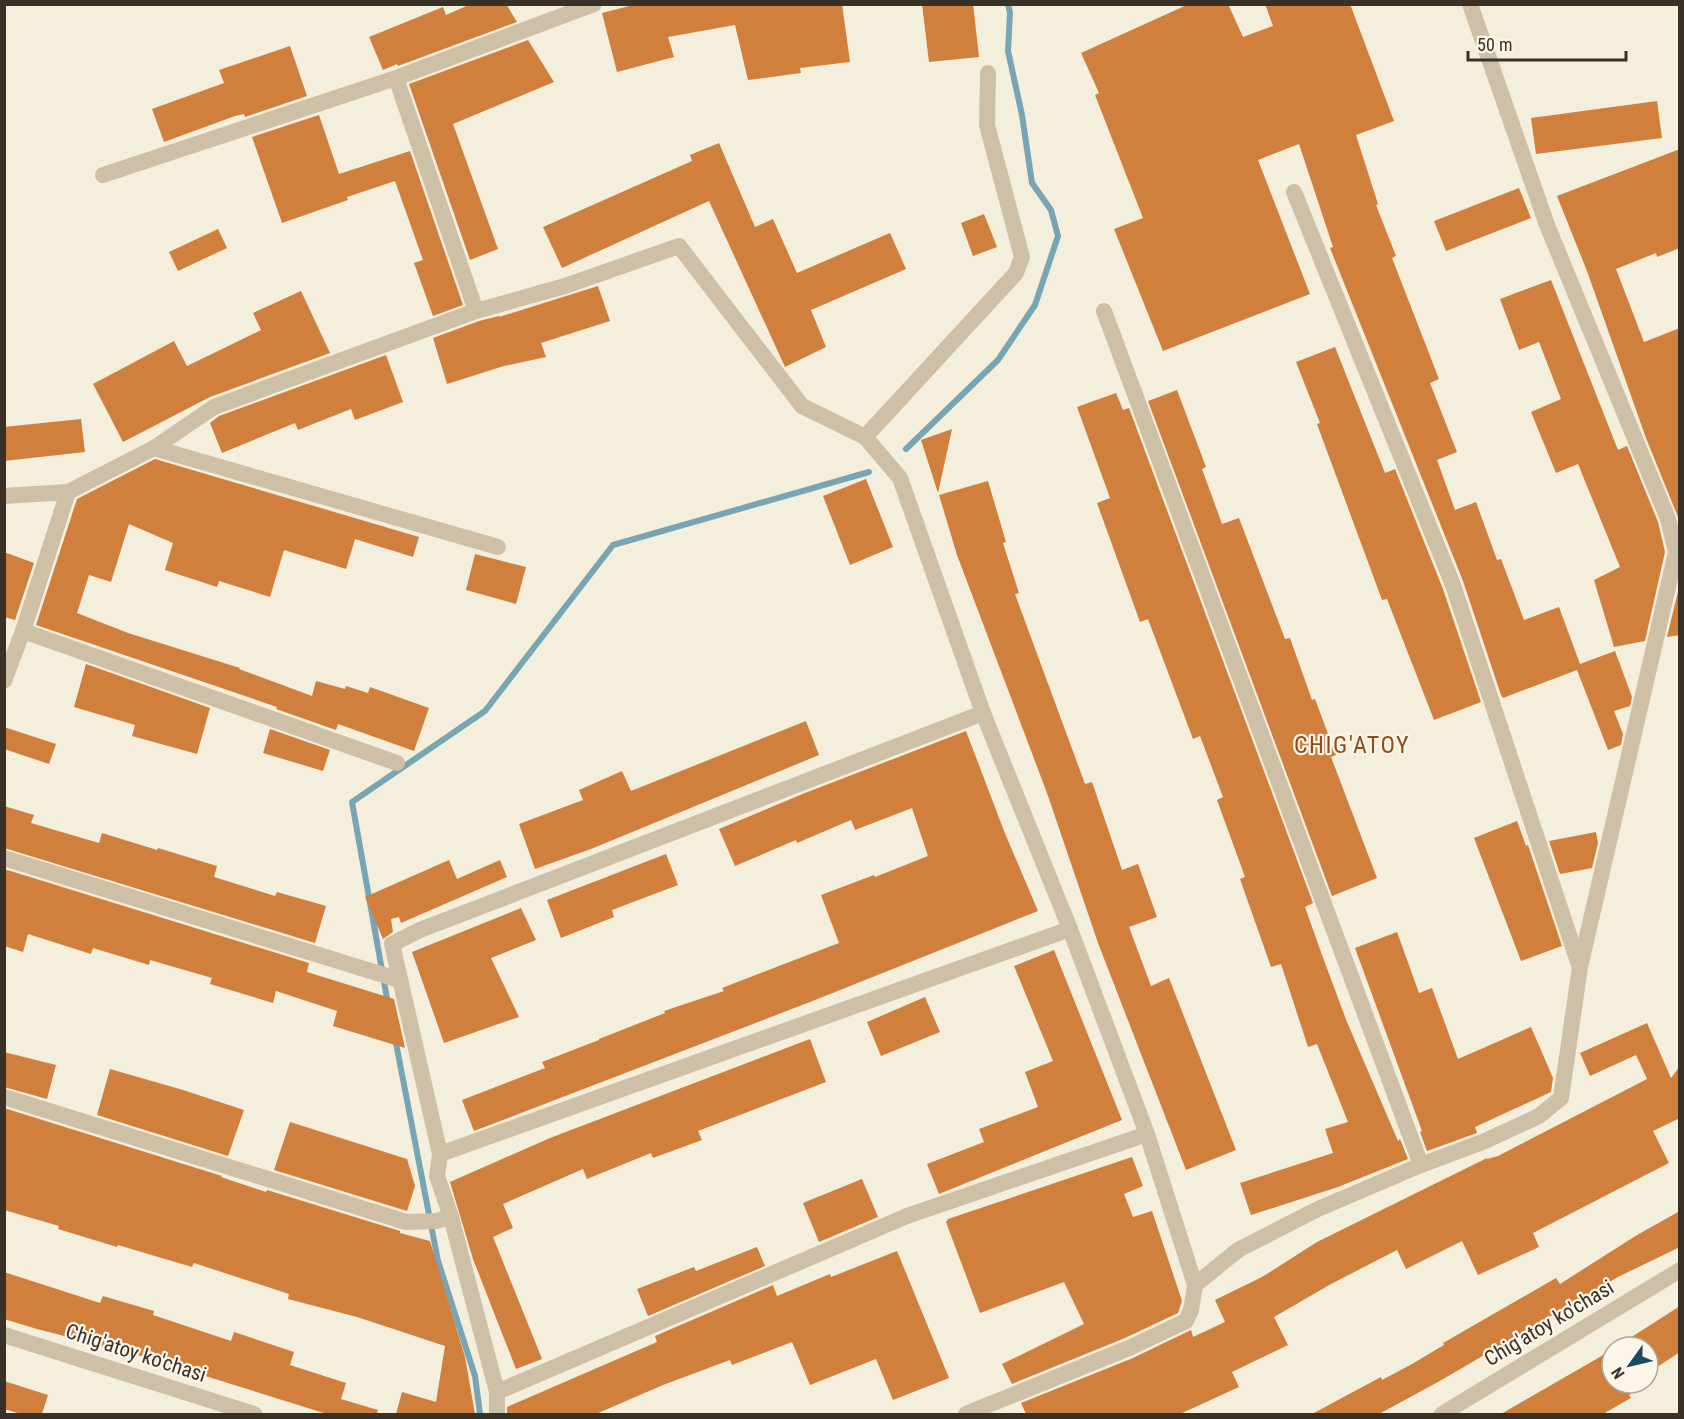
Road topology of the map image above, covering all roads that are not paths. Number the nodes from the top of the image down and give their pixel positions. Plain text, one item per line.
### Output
1 (594, 4) edge
2 (1470, 4) edge
3 (988, 73) dead end
4 (396, 78) junction
5 (103, 175) dead end
6 (1294, 192) dead end
7 (476, 311) junction
8 (1104, 311) dead end
9 (865, 437) junction
10 (154, 448) junction
11 (68, 492) junction
12 (4, 496) edge
13 (498, 547) dead end
14 (23, 632) junction
15 (4, 681) edge
16 (983, 713) junction
17 (397, 763) dead end
18 (4, 858) edge
19 (1070, 929) junction
20 (1580, 967) junction
21 (400, 980) junction
22 (4, 1097) edge
23 (1147, 1134) junction
24 (440, 1154) junction
25 (1421, 1165) junction
26 (443, 1219) junction
27 (1680, 1270) edge
28 (1195, 1285) junction
29 (4, 1335) edge
30 (497, 1392) junction
31 (254, 1414) edge
32 (497, 1414) edge
33 (966, 1414) edge
34 (1442, 1414) edge

1 - 4 street
2 - 20 street
3 - 9 street
4 - 5 street
4 - 7 street
6 - 20 street
7 - 9 street
7 - 10 street
8 - 25 street
9 - 16 street
10 - 11 street
10 - 13 street
11 - 12 street
11 - 14 street
14 - 15 street
14 - 17 street
16 - 19 street
16 - 21 street
18 - 21 street
19 - 23 street
19 - 24 street
20 - 25 street
21 - 24 street
22 - 26 street
23 - 28 street
23 - 30 street
24 - 26 street
25 - 28 street
26 - 30 street
27 - 34 street, Chig'atoy ko'chasi
28 - 33 street
29 - 31 street, Chig'atoy ko'chasi
30 - 32 street

